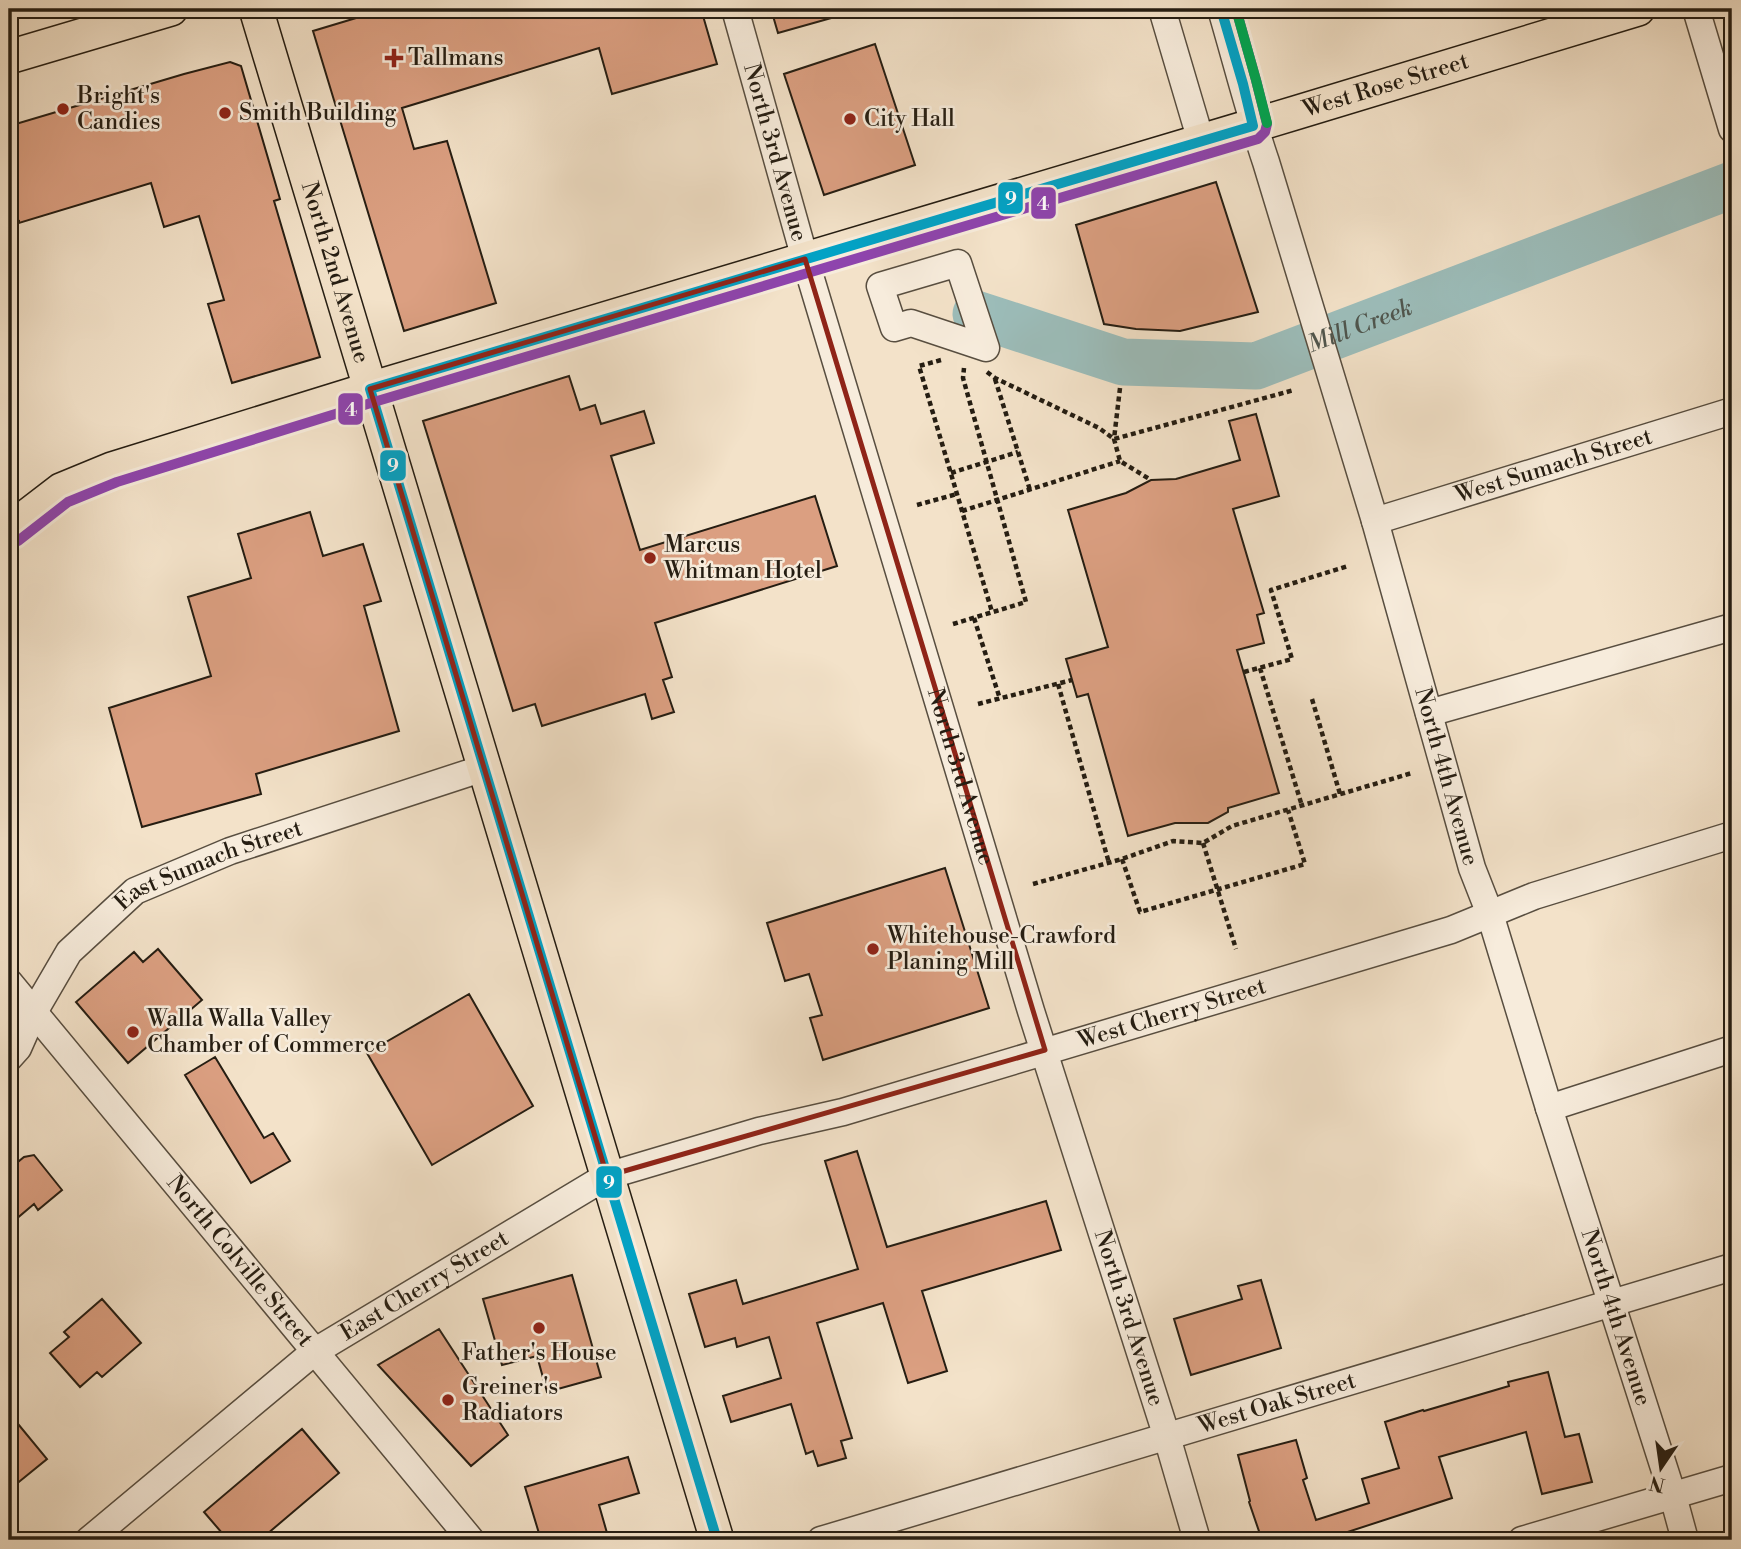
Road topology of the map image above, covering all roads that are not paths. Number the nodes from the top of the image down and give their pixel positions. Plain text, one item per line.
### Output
1 (171, 9) edge
2 (256, 9) edge
3 (735, 9) edge
4 (1162, 9) edge
5 (1221, 9) edge
6 (1638, 9) edge
7 (1696, 9) edge
8 (9, 57) edge
9 (1253, 126) junction
10 (1732, 129) edge
11 (1201, 141) junction
12 (805, 259) junction
13 (370, 389) junction
14 (1732, 411) edge
15 (1375, 521) junction
16 (9, 530) edge
17 (1732, 628) edge
18 (1429, 713) junction
19 (484, 768) junction
20 (1732, 835) edge
21 (1490, 914) junction
22 (9, 982) edge
23 (34, 1012) junction
24 (1732, 1049) edge
25 (1045, 1050) junction
26 (9, 1058) edge
27 (1549, 1108) junction
28 (607, 1176) junction
29 (1732, 1267) edge
30 (1612, 1303) junction
31 (314, 1352) junction
32 (1167, 1437) junction
33 (1732, 1478) edge
34 (1673, 1496) junction
35 (89, 1540) edge
36 (471, 1540) edge
37 (717, 1540) edge
38 (821, 1540) edge
39 (1197, 1540) edge
40 (1522, 1540) edge
41 (1685, 1540) edge

1 - 8 main road
2 - 13 main road, North 2nd Avenue
3 - 12 street, North 3rd Avenue
4 - 11 street
5 - 9 street, North 4th Avenue
6 - 9 main road, West Rose Street
7 - 10 street
9 - 11 main road, West Rose Street
9 - 15 street, North 4th Avenue
11 - 12 main road, West Rose Street
12 - 13 main road, West Rose Street
12 - 25 street, North 3rd Avenue
13 - 16 main road, West Rose Street
13 - 19 main road, North 2nd Avenue
14 - 15 street, West Sumach Street
15 - 18 street, North 4th Avenue
17 - 18 street
18 - 21 street, North 4th Avenue
19 - 23 street, East Sumach Street
19 - 28 main road, North 2nd Avenue
20 - 21 street, West Cherry Street
21 - 25 street, West Cherry Street
21 - 27 street, North 4th Avenue
22 - 23 street, North Colville Street
23 - 26 street, East Sumach Street
23 - 31 street, North Colville Street
24 - 27 street
25 - 28 street, West Cherry Street
25 - 32 street, North 3rd Avenue
27 - 30 street, North 4th Avenue
28 - 31 street, East Cherry Street
28 - 37 main road, North 2nd Avenue
29 - 30 street, West Oak Street
30 - 32 street, West Oak Street
30 - 34 street, North 4th Avenue
31 - 35 street, East Cherry Street
31 - 36 street, North Colville Street
32 - 38 street, West Oak Street
32 - 39 street, North 3rd Avenue
33 - 34 street
34 - 40 street
34 - 41 street, North 4th Avenue

